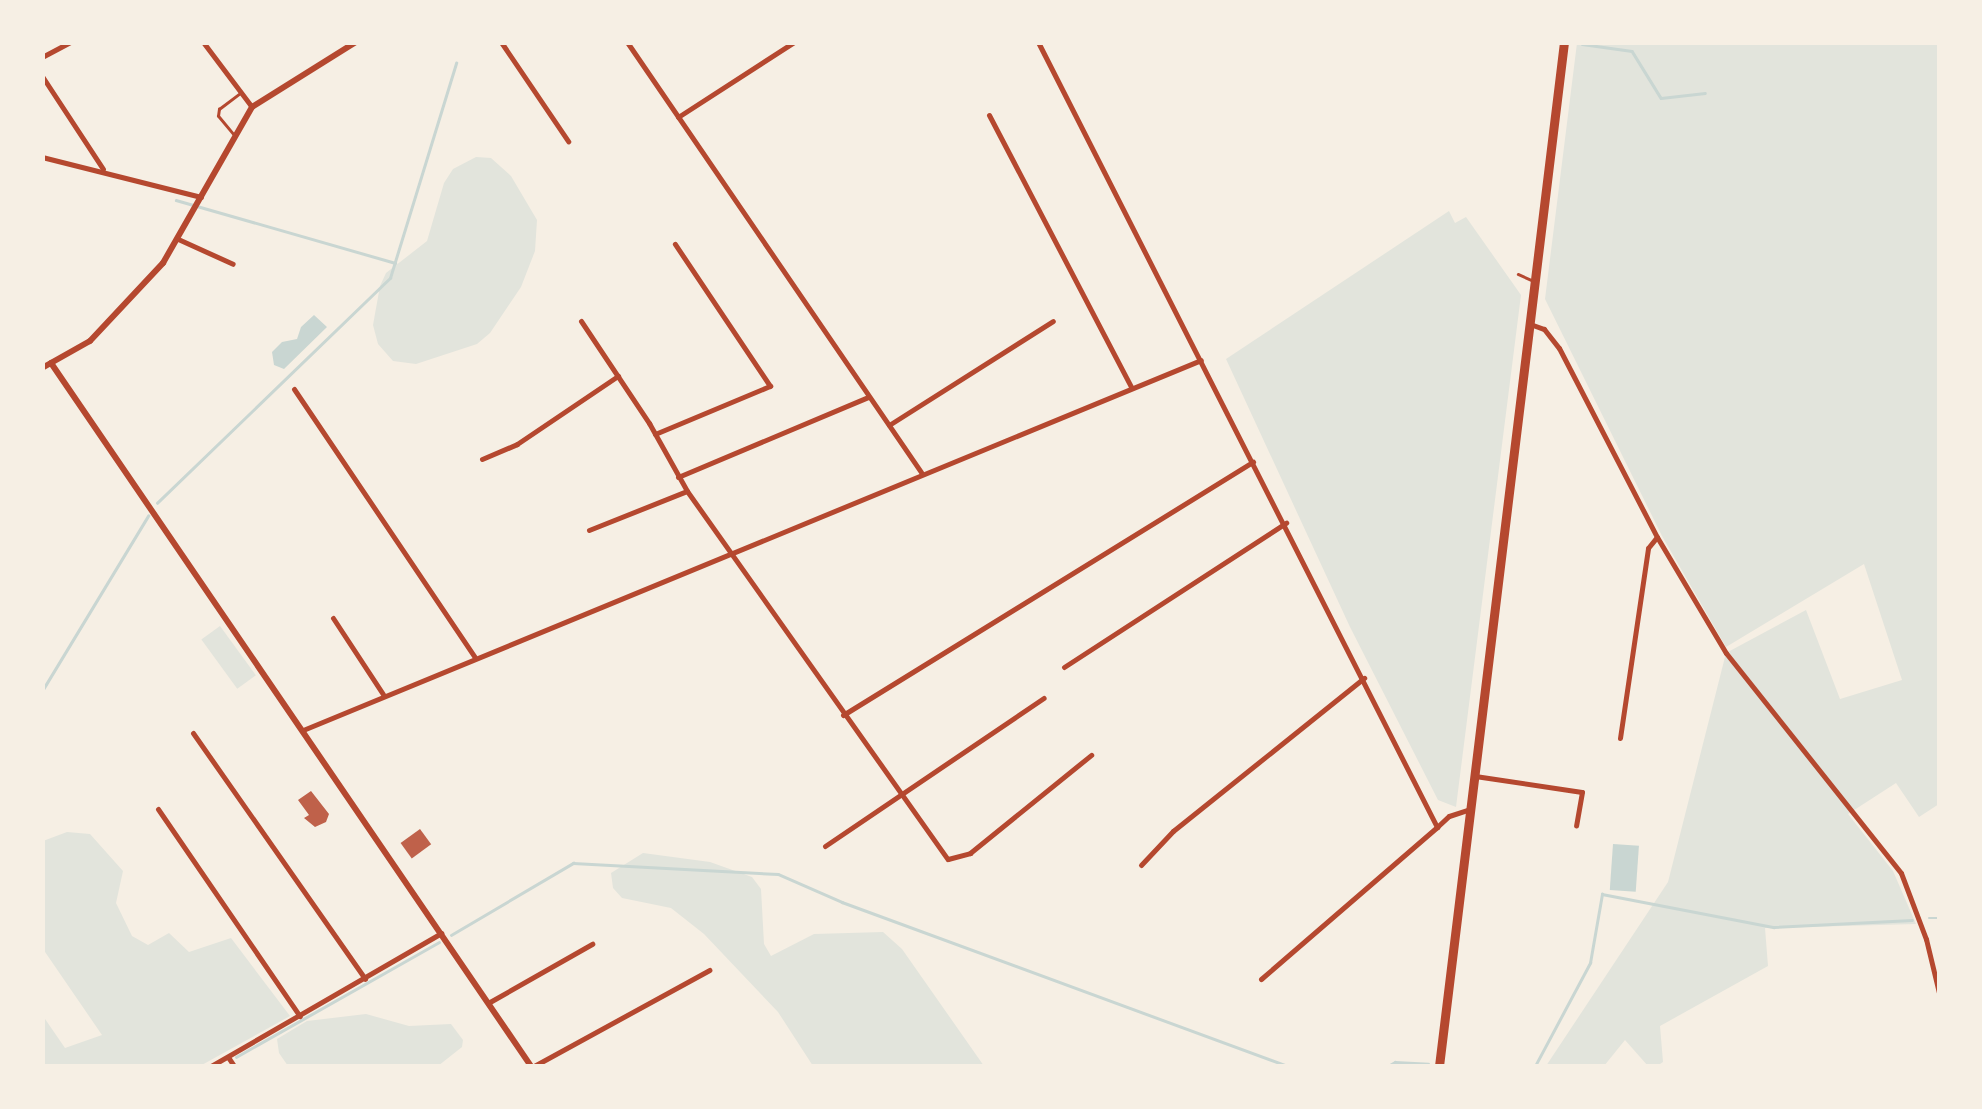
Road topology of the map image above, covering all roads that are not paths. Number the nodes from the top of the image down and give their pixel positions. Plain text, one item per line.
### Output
1 (70, 42) edge
2 (203, 42) edge
3 (356, 42) edge
4 (501, 42) edge
5 (628, 42) edge
6 (794, 42) edge
7 (1038, 42) edge
8 (1564, 42) edge
9 (42, 57) edge
10 (42, 76) edge
11 (237, 90) junction
12 (252, 107) junction
13 (989, 115) dead end
14 (678, 117) junction
15 (233, 134) junction
16 (568, 140) dead end
17 (42, 157) edge
18 (102, 171) junction
19 (201, 197) junction
20 (178, 239) junction
21 (675, 244) dead end
22 (233, 264) dead end
23 (1518, 274) dead end
24 (1536, 281) junction
25 (581, 321) dead end
26 (1053, 321) dead end
27 (1530, 324) junction
28 (1201, 360) junction
29 (51, 363) junction
30 (42, 368) edge
31 (618, 376) junction
32 (294, 388) dead end
33 (1131, 388) junction
34 (869, 396) junction
35 (889, 425) junction
36 (655, 434) junction
37 (482, 460) dead end
38 (1253, 462) junction
39 (921, 472) junction
40 (678, 477) junction
41 (688, 491) junction
42 (1286, 524) junction
43 (589, 530) dead end
44 (1657, 537) junction
45 (733, 552) junction
46 (333, 618) dead end
47 (475, 656) junction
48 (1064, 667) dead end
49 (1364, 678) junction
50 (383, 694) junction
51 (1044, 698) dead end
52 (844, 716) junction
53 (303, 730) junction
54 (192, 733) dead end
55 (1620, 738) dead end
56 (1091, 755) dead end
57 (1475, 776) junction
58 (902, 793) junction
59 (158, 809) dead end
60 (1470, 810) junction
61 (1576, 824) dead end
62 (1437, 827) junction
63 (825, 846) dead end
64 (1142, 865) dead end
65 (441, 932) junction
66 (592, 944) dead end
67 (709, 970) dead end
68 (366, 979) junction
69 (1261, 980) dead end
70 (1940, 997) edge
71 (488, 1003) junction
72 (300, 1016) junction
73 (228, 1057) junction
74 (211, 1066) edge
75 (234, 1066) edge
76 (532, 1066) edge
77 (1439, 1066) edge

1 - 9 street
2 - 11 street
3 - 12 street
4 - 16 street
5 - 14 street
6 - 14 street
7 - 28 street
8 - 24 highway
10 - 18 street
11 - 12 street
11 - 15 lane
12 - 15 street
13 - 33 street
14 - 34 street
15 - 19 street
17 - 18 street
18 - 19 street
19 - 20 street
20 - 22 street
20 - 29 street
21 - 36 street
23 - 24 lane
24 - 27 highway
25 - 31 street
26 - 35 street
27 - 44 street
27 - 57 highway
28 - 33 street
28 - 38 street
29 - 30 street
29 - 53 street
31 - 36 street
31 - 37 street
32 - 47 street
33 - 39 street
34 - 35 street
34 - 40 street
35 - 39 street
36 - 40 street
38 - 42 street
38 - 52 street
39 - 45 street
40 - 41 street
41 - 43 street
41 - 45 street
42 - 48 street
42 - 49 street
44 - 55 street
44 - 70 street
45 - 47 street
45 - 52 street
46 - 50 street
47 - 50 street
49 - 62 street
49 - 64 street
50 - 53 street
51 - 58 street
52 - 58 street
53 - 65 street
54 - 68 street
56 - 58 street
57 - 60 highway
57 - 61 street
58 - 63 street
59 - 72 street
60 - 62 street
60 - 77 highway
62 - 69 street
65 - 68 street
65 - 71 street
66 - 71 street
67 - 76 street
68 - 72 street
71 - 76 street
72 - 73 street
73 - 74 street
73 - 75 street

